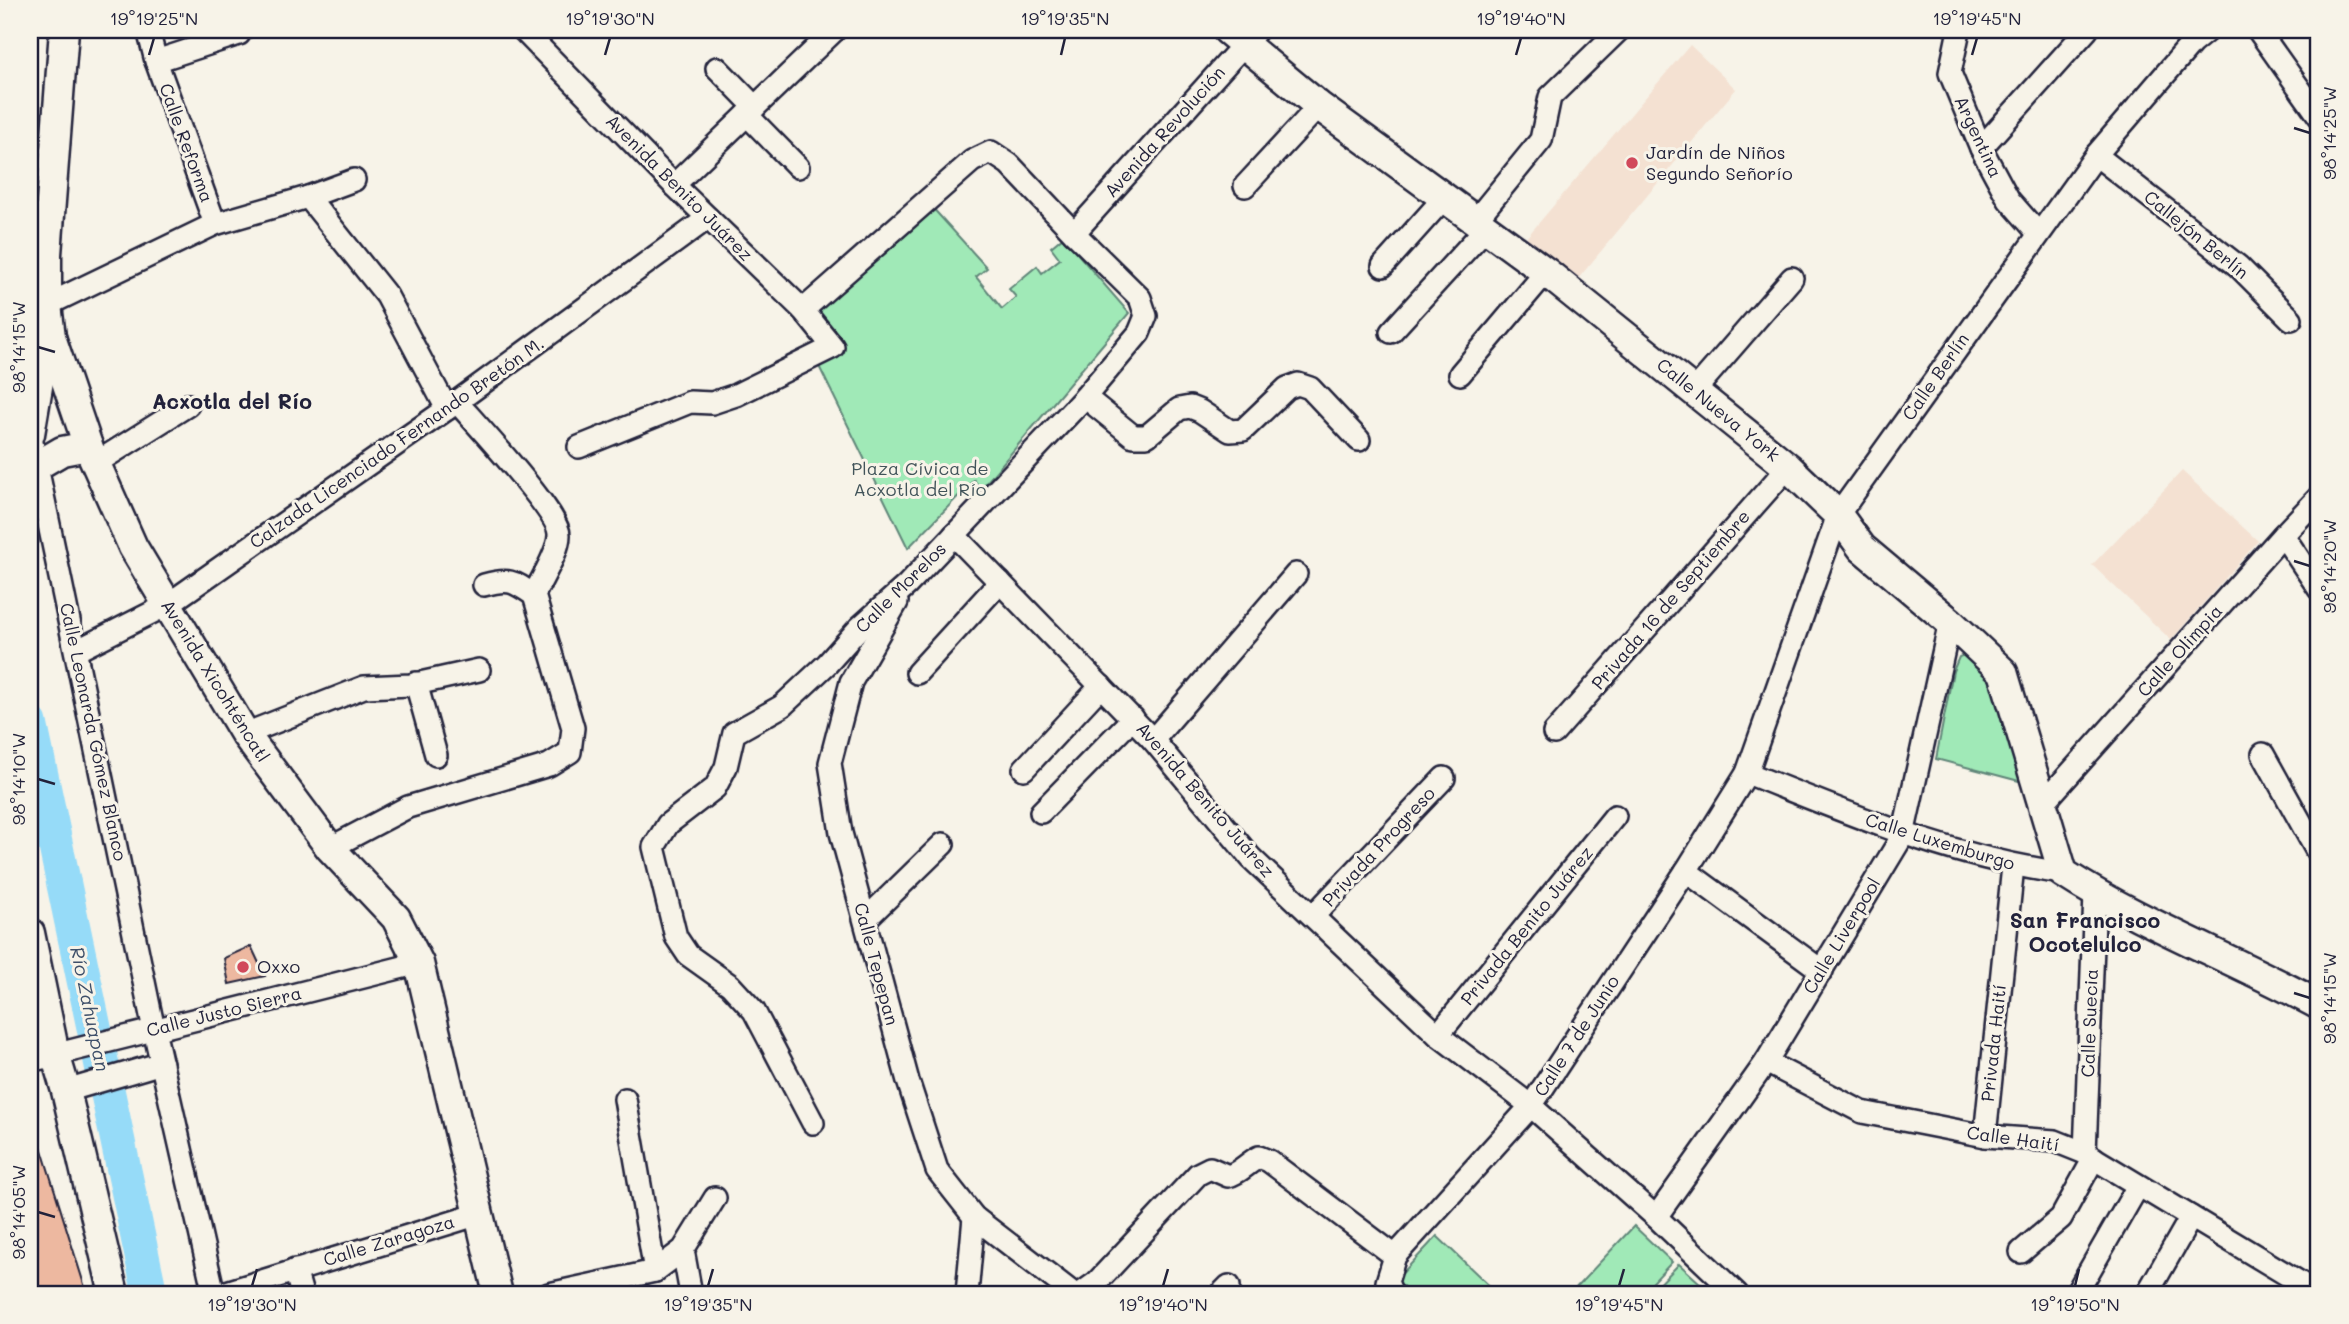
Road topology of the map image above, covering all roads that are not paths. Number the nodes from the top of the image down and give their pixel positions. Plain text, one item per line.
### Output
1 (64, 30) edge
2 (148, 30) edge
3 (523, 30) edge
4 (835, 30) edge
5 (1619, 30) edge
6 (1959, 30) edge
7 (2087, 30) edge
8 (2208, 30) edge
9 (2258, 30) edge
10 (239, 34) dead end
11 (1242, 35) edge
12 (156, 61) junction
13 (717, 68) dead end
14 (1319, 106) junction
15 (751, 111) junction
16 (2319, 117) edge
17 (1981, 148) junction
18 (2096, 155) junction
19 (798, 167) dead end
20 (354, 180) dead end
21 (674, 185) junction
22 (1245, 186) dead end
23 (308, 197) junction
24 (1444, 198) junction
25 (708, 218) junction
26 (215, 224) junction
27 (1481, 225) junction
28 (1074, 233) junction
29 (2038, 233) junction
30 (38, 258) edge
31 (1383, 266) dead end
32 (1546, 272) junction
33 (1791, 278) dead end
34 (47, 305) junction
35 (803, 310) junction
36 (2291, 319) dead end
37 (1391, 332) dead end
38 (51, 337) junction
39 (1460, 374) dead end
40 (1694, 391) junction
41 (1085, 397) junction
42 (188, 405) dead end
43 (452, 406) junction
44 (30, 434) edge
45 (1359, 440) dead end
46 (579, 447) dead end
47 (92, 455) junction
48 (38, 465) junction
49 (1788, 467) junction
50 (2319, 497) edge
51 (1838, 515) junction
52 (954, 535) junction
53 (2283, 535) junction
54 (1296, 574) dead end
55 (1000, 582) junction
56 (484, 585) dead end
57 (907, 585) junction
58 (2319, 589) edge
59 (534, 595) junction
60 (167, 605) junction
61 (1950, 622) junction
62 (76, 651) junction
63 (479, 670) dead end
64 (917, 673) dead end
65 (416, 683) junction
66 (1101, 686) junction
67 (1133, 718) junction
68 (1554, 733) dead end
69 (246, 734) junction
70 (1153, 740) junction
71 (2263, 754) dead end
72 (436, 755) dead end
73 (1024, 769) dead end
74 (1746, 773) junction
75 (1444, 778) dead end
76 (2041, 806) junction
77 (1041, 812) dead end
78 (1615, 816) dead end
79 (1903, 835) junction
80 (943, 844) dead end
81 (330, 848) junction
82 (2319, 855) edge
83 (2013, 866) junction
84 (1686, 871) junction
85 (2063, 873) junction
86 (2095, 894) junction
87 (1314, 916) junction
88 (864, 920) junction
89 (30, 933) edge
90 (419, 962) junction
91 (1822, 971) junction
92 (2319, 1005) edge
93 (145, 1033) junction
94 (1438, 1035) junction
95 (53, 1055) edge
96 (1766, 1062) junction
97 (152, 1066) junction
98 (77, 1088) junction
99 (625, 1099) dead end
100 (1531, 1106) junction
101 (813, 1123) dead end
102 (1984, 1136) junction
103 (2090, 1155) junction
104 (2138, 1186) junction
105 (715, 1198) dead end
106 (479, 1214) junction
107 (974, 1217) junction
108 (1656, 1217) junction
109 (2191, 1217) junction
110 (683, 1251) junction
111 (2021, 1252) dead end
112 (1395, 1256) junction
113 (295, 1270) junction
114 (655, 1271) junction
115 (1390, 1288) edge
116 (114, 1294) edge
117 (214, 1294) edge
118 (220, 1294) edge
119 (302, 1294) edge
120 (498, 1294) edge
121 (550, 1294) edge
122 (691, 1294) edge
123 (967, 1294) edge
124 (1074, 1294) edge
125 (1080, 1294) edge
126 (1737, 1294) edge
127 (2076, 1294) edge
128 (2147, 1294) edge
129 (2319, 1294) edge

1 - 30 street, Avenida Xicohténcatl
2 - 12 street, Calle Reforma
3 - 21 street, Avenida Benito Juárez
4 - 15 street
5 - 27 street
6 - 17 street, Argentina
7 - 17 street
8 - 18 street, Calle Berlín
9 - 16 street
10 - 12 street
11 - 14 street, Calle Nueva York
11 - 28 street, Avenida Revolución
12 - 26 street, Calle Reforma
13 - 15 street
14 - 22 street
14 - 24 street, Calle Nueva York
15 - 19 street
15 - 21 street
17 - 29 street, Argentina
18 - 29 street, Calle Berlín
18 - 36 street, Callejón Berlín
20 - 23 street
21 - 25 street, Avenida Benito Juárez
23 - 26 street
23 - 43 street
24 - 27 street, Calle Nueva York
24 - 31 street
25 - 35 street, Avenida Benito Juárez
25 - 43 street, Calzada Licenciado Fernando Bretón M.
26 - 34 street
27 - 32 street, Calle Nueva York
27 - 37 street
28 - 35 street
28 - 41 street, Calle Morelos
29 - 51 street, Calle Berlín
30 - 34 street, Avenida Xicohténcatl
32 - 39 street
32 - 40 street, Calle Nueva York
33 - 40 street
34 - 38 street, Avenida Xicohténcatl
35 - 46 street, Avenida Benito Juárez
38 - 44 street
38 - 47 street, Avenida Xicohténcatl
40 - 49 street, Calle Nueva York
41 - 45 street
41 - 52 street, Calle Morelos
42 - 47 street
43 - 59 street
43 - 60 street, Calzada Licenciado Fernando Bretón M.
44 - 48 street, Calle Leonarda Gómez Blanco
47 - 48 street
47 - 60 street, Avenida Xicohténcatl
48 - 62 street, Calle Leonarda Gómez Blanco
49 - 51 street, Calle Nueva York
49 - 68 street, Privada 16 de Septiembre
50 - 53 street, Calle Olimpia
51 - 61 street, Calle Nueva York
51 - 74 street, Calle Berlín
52 - 55 street, Avenida Benito Juárez
52 - 57 street, Calle Morelos
53 - 58 street
53 - 76 street, Calle Olimpia
54 - 70 street
55 - 64 street
55 - 66 street, Avenida Benito Juárez
56 - 59 street
57 - 88 street, Calle Tepepan
57 - 101 street, Calle Morelos
59 - 81 street
60 - 62 street, Calzada Licenciado Fernando Bretón M.
60 - 69 street, Avenida Xicohténcatl
61 - 76 street, Calle Nueva York
61 - 79 street, Calle Liverpool
62 - 93 street, Calle Leonarda Gómez Blanco
63 - 65 street
65 - 69 street
65 - 72 street
66 - 67 street, Avenida Benito Juárez
66 - 73 street
67 - 70 street, Avenida Benito Juárez
67 - 77 street
69 - 81 street, Avenida Xicohténcatl
70 - 87 street, Avenida Benito Juárez
71 - 82 street
74 - 79 street, Calle Luxemburgo
74 - 84 street, Calle 7 de Junio
75 - 87 street, Privada Progreso
76 - 85 street, Calle Nueva York
78 - 94 street, Privada Benito Juárez
79 - 83 street, Calle Luxemburgo
79 - 91 street, Calle Liverpool
80 - 88 street
81 - 90 street, Avenida Xicohténcatl
83 - 85 street, Calle Luxemburgo
83 - 102 street, Privada Haití
84 - 91 street
84 - 100 street, Calle 7 de Junio
85 - 86 street, Calle Luxemburgo
86 - 92 street, Calle Luxemburgo
86 - 103 street, Calle Suecia
87 - 94 street, Avenida Benito Juárez
88 - 107 street, Calle Tepepan
89 - 95 street
90 - 93 street, Calle Justo Sierra
90 - 106 street, Avenida Xicohténcatl
91 - 96 street, Calle Liverpool
93 - 95 street, Calle Justo Sierra
93 - 97 street, Calle Leonarda Gómez Blanco
94 - 100 street, Avenida Benito Juárez
95 - 98 street
96 - 102 street, Calle Haití
96 - 108 street, Calle Liverpool
97 - 98 street
97 - 117 street, Calle Leonarda Gómez Blanco
98 - 116 street
99 - 114 street
100 - 108 street, Avenida Benito Juárez
100 - 112 street, Calle 7 de Junio
102 - 103 street, Calle Haití
103 - 104 street, Calle Haití
103 - 111 street
104 - 109 street, Calle Haití
104 - 127 street
105 - 110 street
106 - 113 street, Calle Zaragoza
106 - 120 street, Avenida Xicohténcatl
107 - 123 street
107 - 124 street, Calle Tepepan
108 - 126 street, Avenida Benito Juárez
109 - 128 street
109 - 129 street, Calle Haití
110 - 114 street
110 - 122 street
112 - 115 street, Calle 7 de Junio
112 - 125 street
113 - 118 street, Calle Zaragoza
113 - 119 street
114 - 121 street

